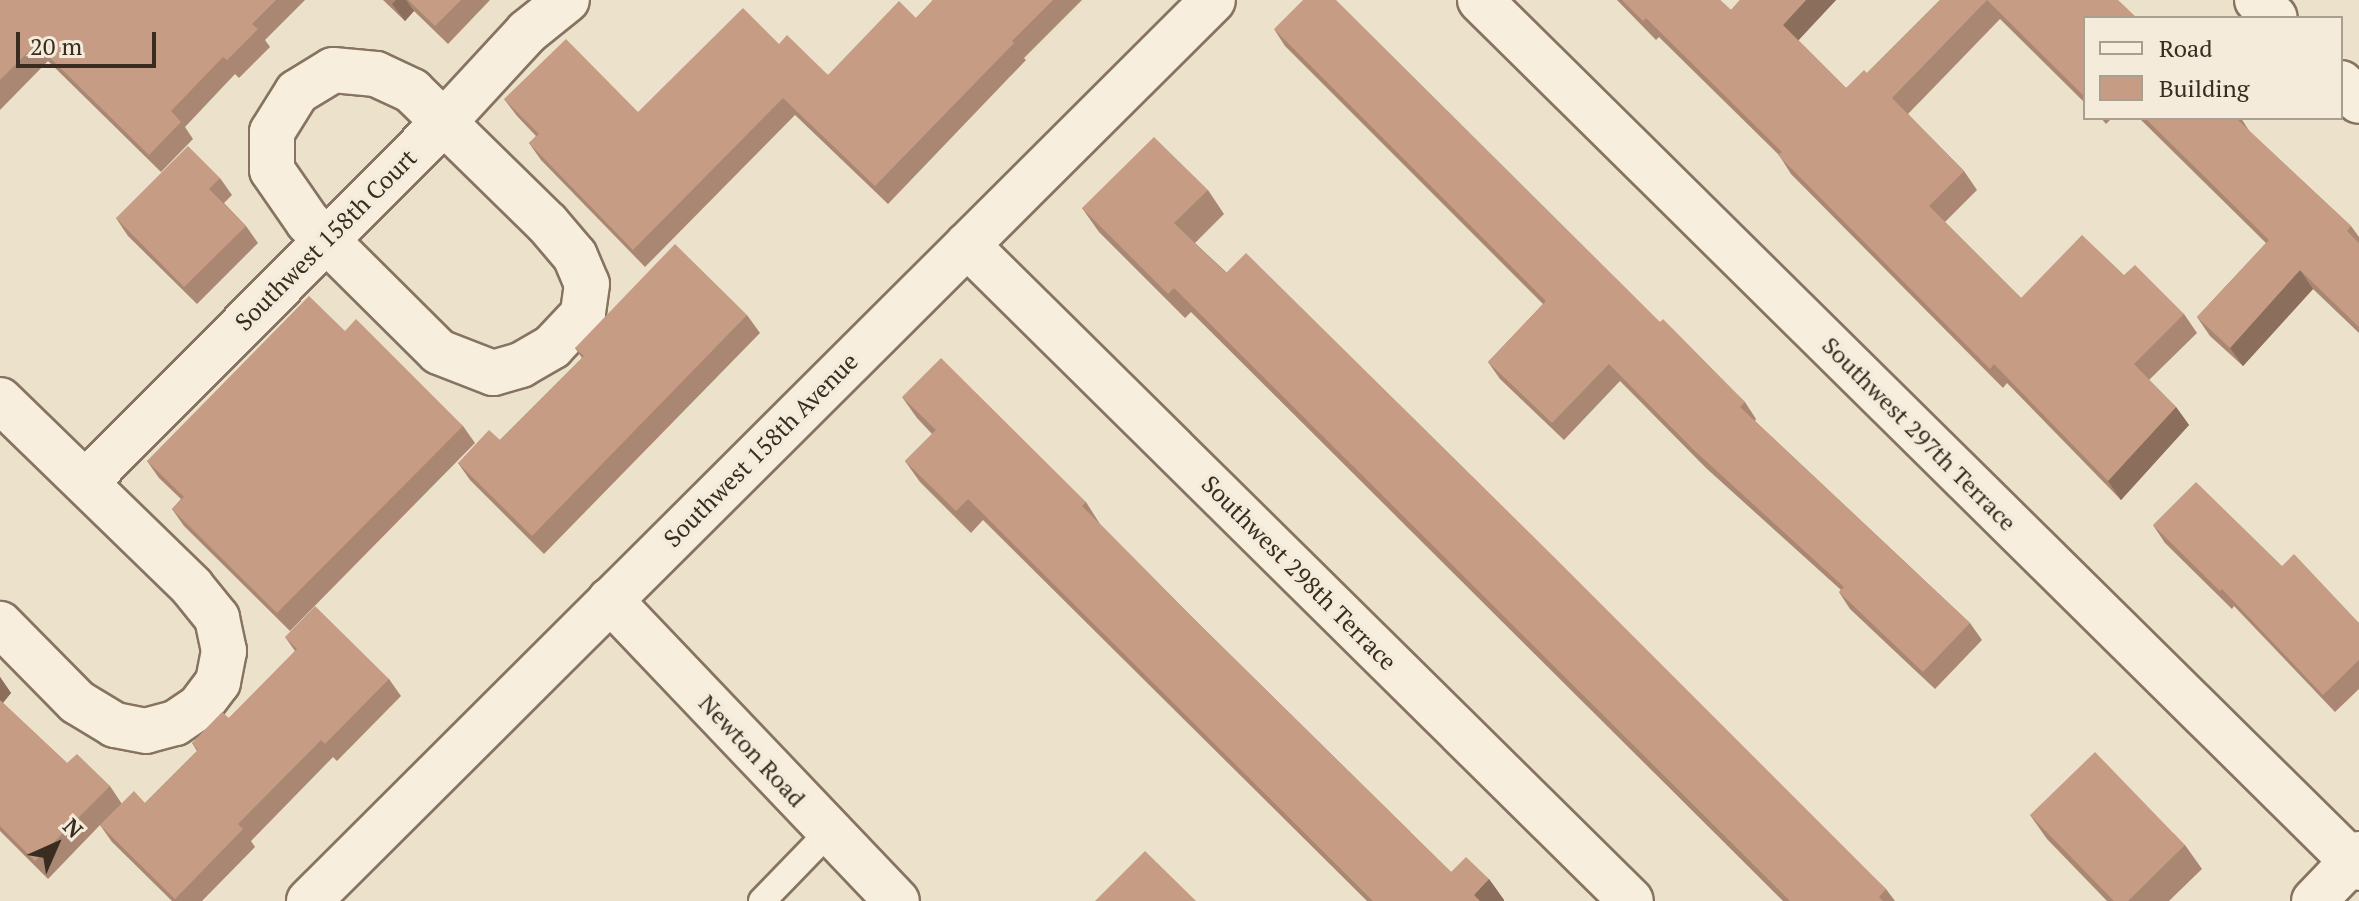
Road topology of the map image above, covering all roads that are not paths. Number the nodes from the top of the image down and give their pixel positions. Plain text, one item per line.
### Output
1 (567, 0) edge
2 (1213, 0) edge
3 (1480, 0) edge
4 (2257, 0) edge
5 (2273, 16) edge
6 (2343, 85) edge
7 (2359, 101) edge
8 (445, 121) junction
9 (325, 240) junction
10 (967, 245) junction
11 (0, 400) edge
12 (87, 481) junction
13 (610, 600) junction
14 (0, 624) edge
15 (828, 833) junction
16 (2357, 861) edge
17 (309, 901) edge
18 (762, 901) edge
19 (897, 901) edge
20 (1631, 901) edge
21 (2314, 901) edge

1 - 8 street, Southwest 158th Court
2 - 10 street, Southwest 158th Avenue
3 - 16 street, Southwest 297th Terrace
4 - 5 street
6 - 7 street
8 - 9 street, Southwest 158th Court
8 - 9 street
8 - 9 street
9 - 12 street, Southwest 158th Court
10 - 13 street, Southwest 158th Avenue
10 - 20 street, Southwest 298th Terrace
11 - 12 street
12 - 14 street
13 - 15 street, Newton Road
13 - 17 street, Southwest 158th Avenue
15 - 18 lane
15 - 19 street, Newton Road
16 - 21 street

